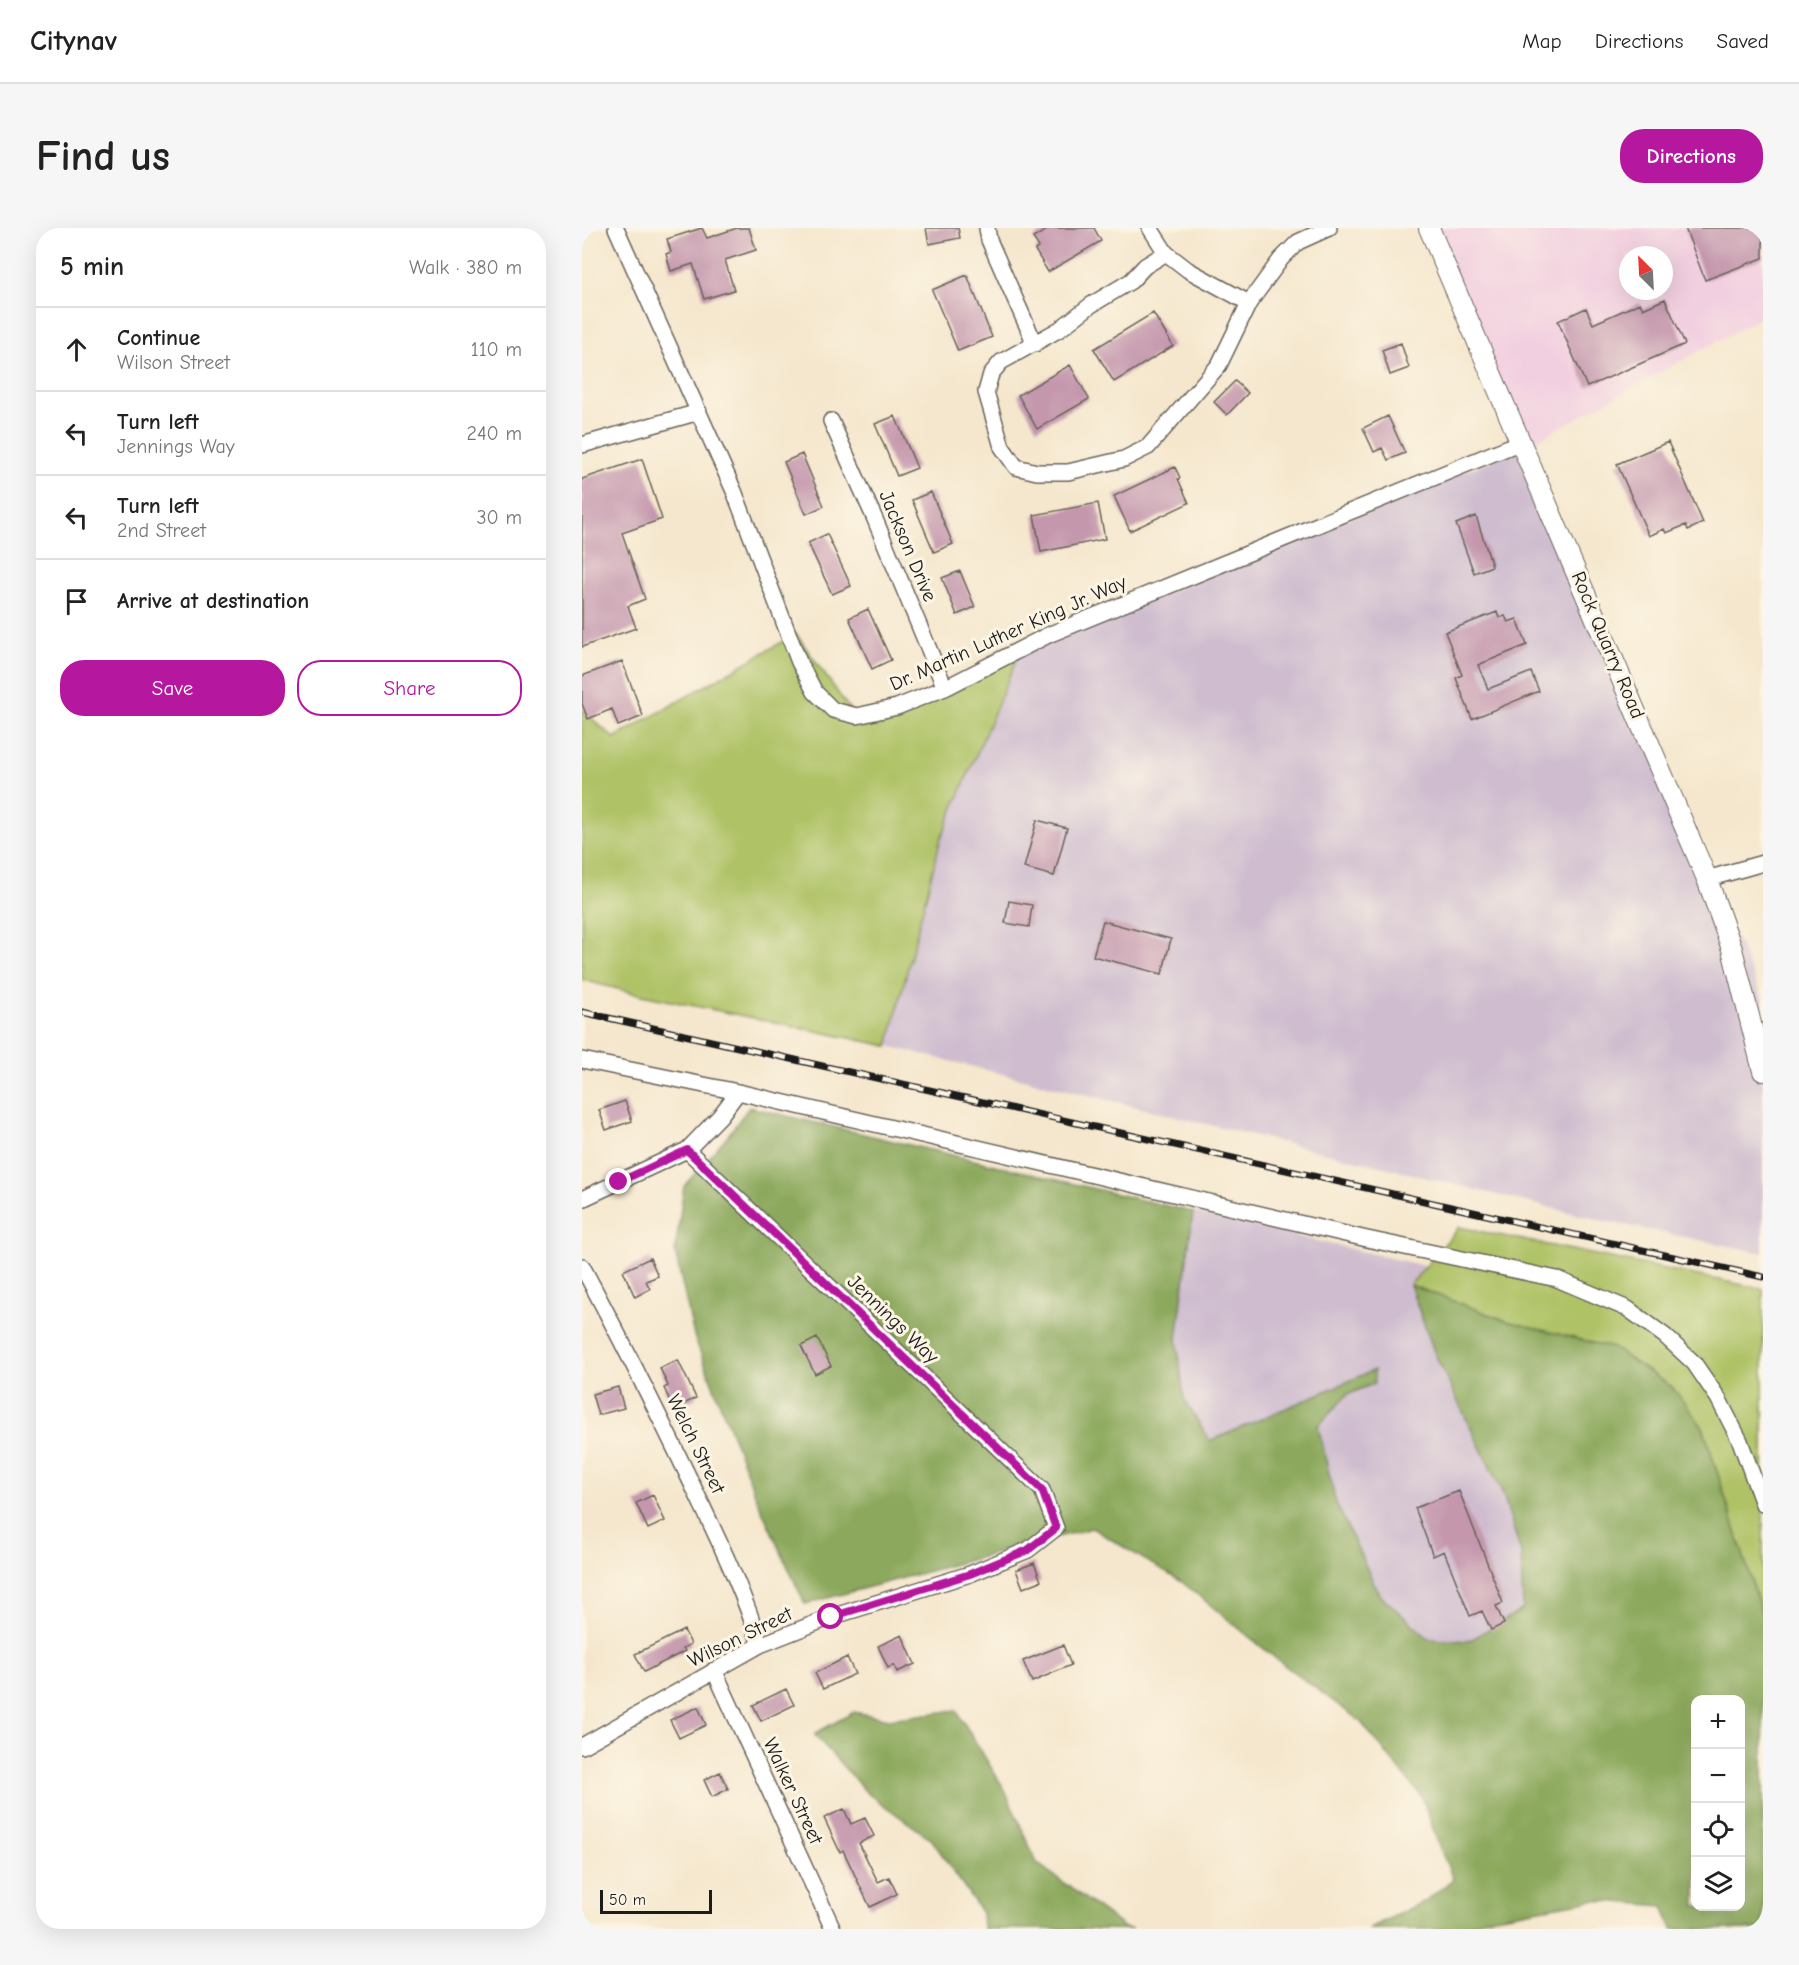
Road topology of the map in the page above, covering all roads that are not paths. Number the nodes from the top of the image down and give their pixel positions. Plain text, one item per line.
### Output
1 (616, 228) edge
2 (987, 228) edge
3 (1150, 228) edge
4 (1329, 228) edge
5 (1429, 228) edge
6 (1166, 254) junction
7 (1250, 303) junction
8 (1035, 344) junction
9 (699, 412) junction
10 (831, 421) dead end
11 (1521, 441) junction
12 (582, 445) edge
13 (945, 688) junction
14 (1763, 863) edge
15 (1707, 879) junction
16 (582, 1060) edge
17 (1763, 1071) edge
18 (738, 1092) junction
19 (687, 1150) junction
20 (582, 1199) edge
21 (582, 1266) edge
22 (1763, 1504) edge
23 (1056, 1528) joint
24 (760, 1645) junction
25 (714, 1671) junction
26 (582, 1746) edge
27 (833, 1929) edge

1 - 9 street, Dr. Martin Luther King Jr. Way
2 - 8 street
3 - 6 street
4 - 7 street
5 - 11 street, Rock Quarry Road
6 - 7 street
6 - 8 street
7 - 8 street
9 - 12 street
9 - 13 street, Dr. Martin Luther King Jr. Way
10 - 13 street, Jackson Drive
11 - 13 street, Dr. Martin Luther King Jr. Way
11 - 15 street, Rock Quarry Road
14 - 15 street
15 - 17 street, Rock Quarry Road
16 - 18 street
18 - 19 street
18 - 22 street
19 - 20 street
19 - 23 street, Jennings Way
21 - 24 street, Welch Street
23 - 24 street, Wilson Street
24 - 25 street, Wilson Street
25 - 26 street, Wilson Street
25 - 27 street, Walker Street

